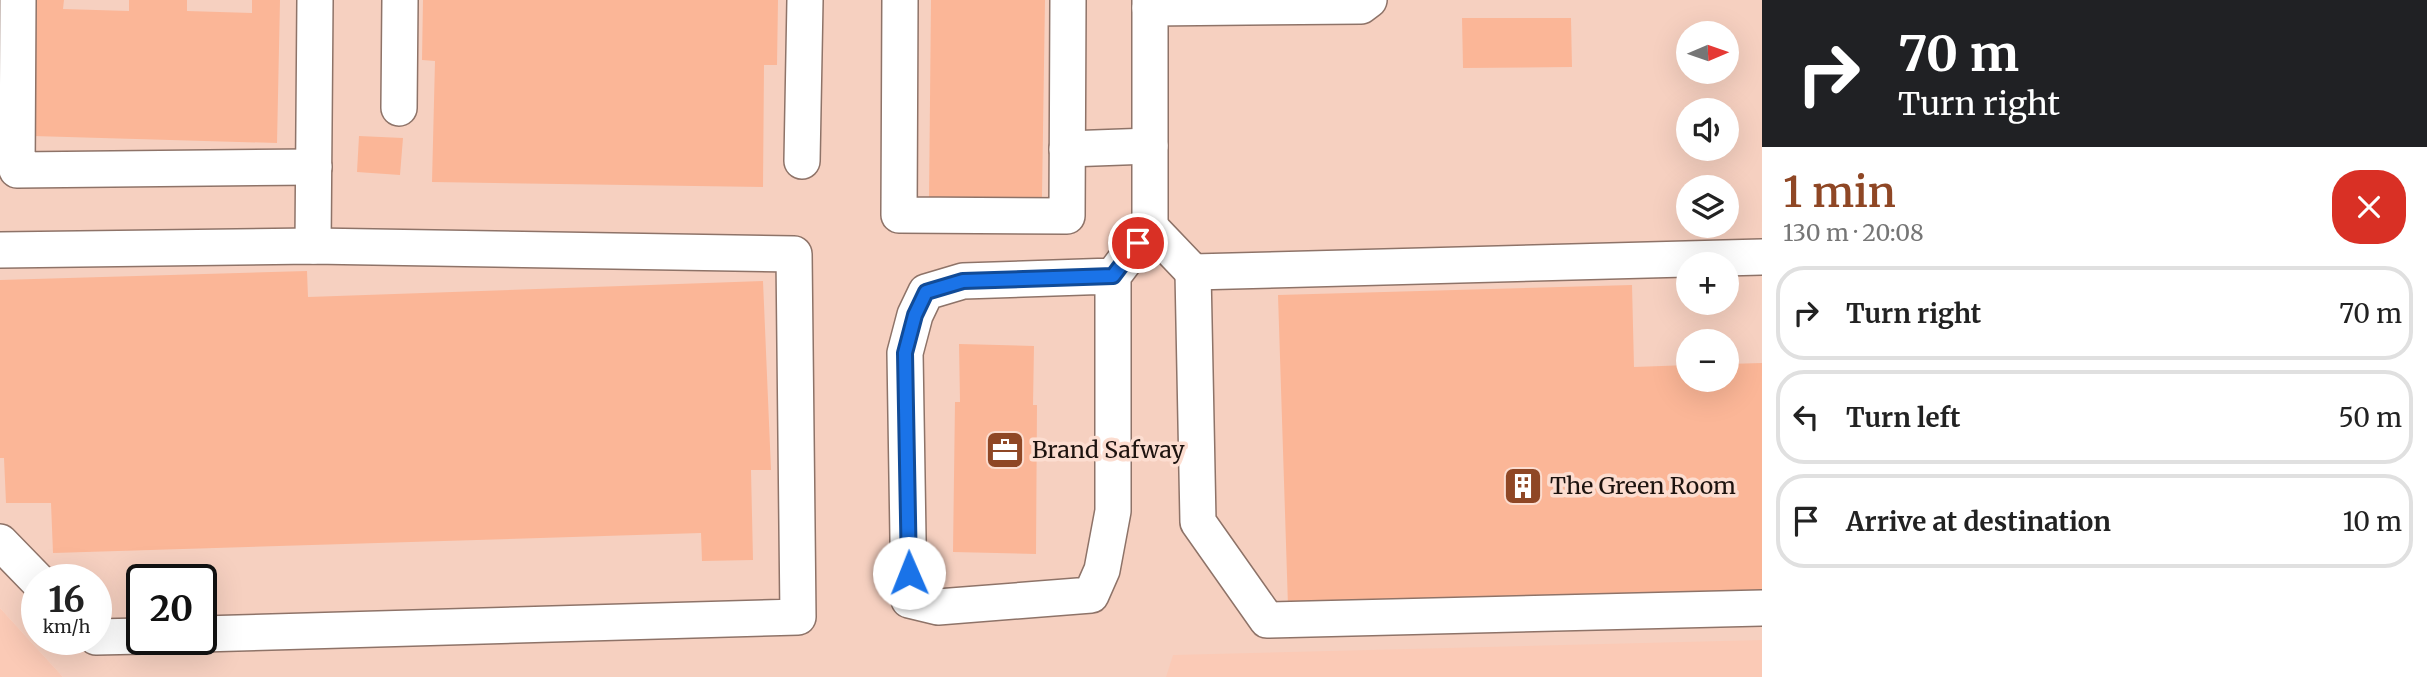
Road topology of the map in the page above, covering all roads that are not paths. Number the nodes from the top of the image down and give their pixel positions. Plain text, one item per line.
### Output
1 (18, 0) edge
2 (315, 0) edge
3 (400, 0) edge
4 (805, 0) edge
5 (900, 0) edge
6 (1068, 0) edge
7 (1369, 0) edge
8 (1150, 4) edge
9 (398, 108) dead end
10 (1150, 146) junction
11 (1067, 149) junction
12 (802, 161) dead end
13 (314, 167) junction
14 (1150, 227) junction
15 (313, 246) junction
16 (0, 250) edge
17 (1762, 257) edge
18 (1193, 272) junction
19 (1113, 276) junction
20 (0, 542) edge
21 (21, 564) edge
22 (1762, 608) edge
23 (217, 634) edge

1 - 13 street
2 - 13 street
3 - 9 street
4 - 12 street
5 - 11 street
6 - 11 street
7 - 8 street
8 - 10 street
10 - 11 street
10 - 14 street
13 - 15 street
14 - 18 street
14 - 19 street
15 - 16 street
15 - 23 street
17 - 18 street
18 - 22 street
19 - 19 street
20 - 21 street

